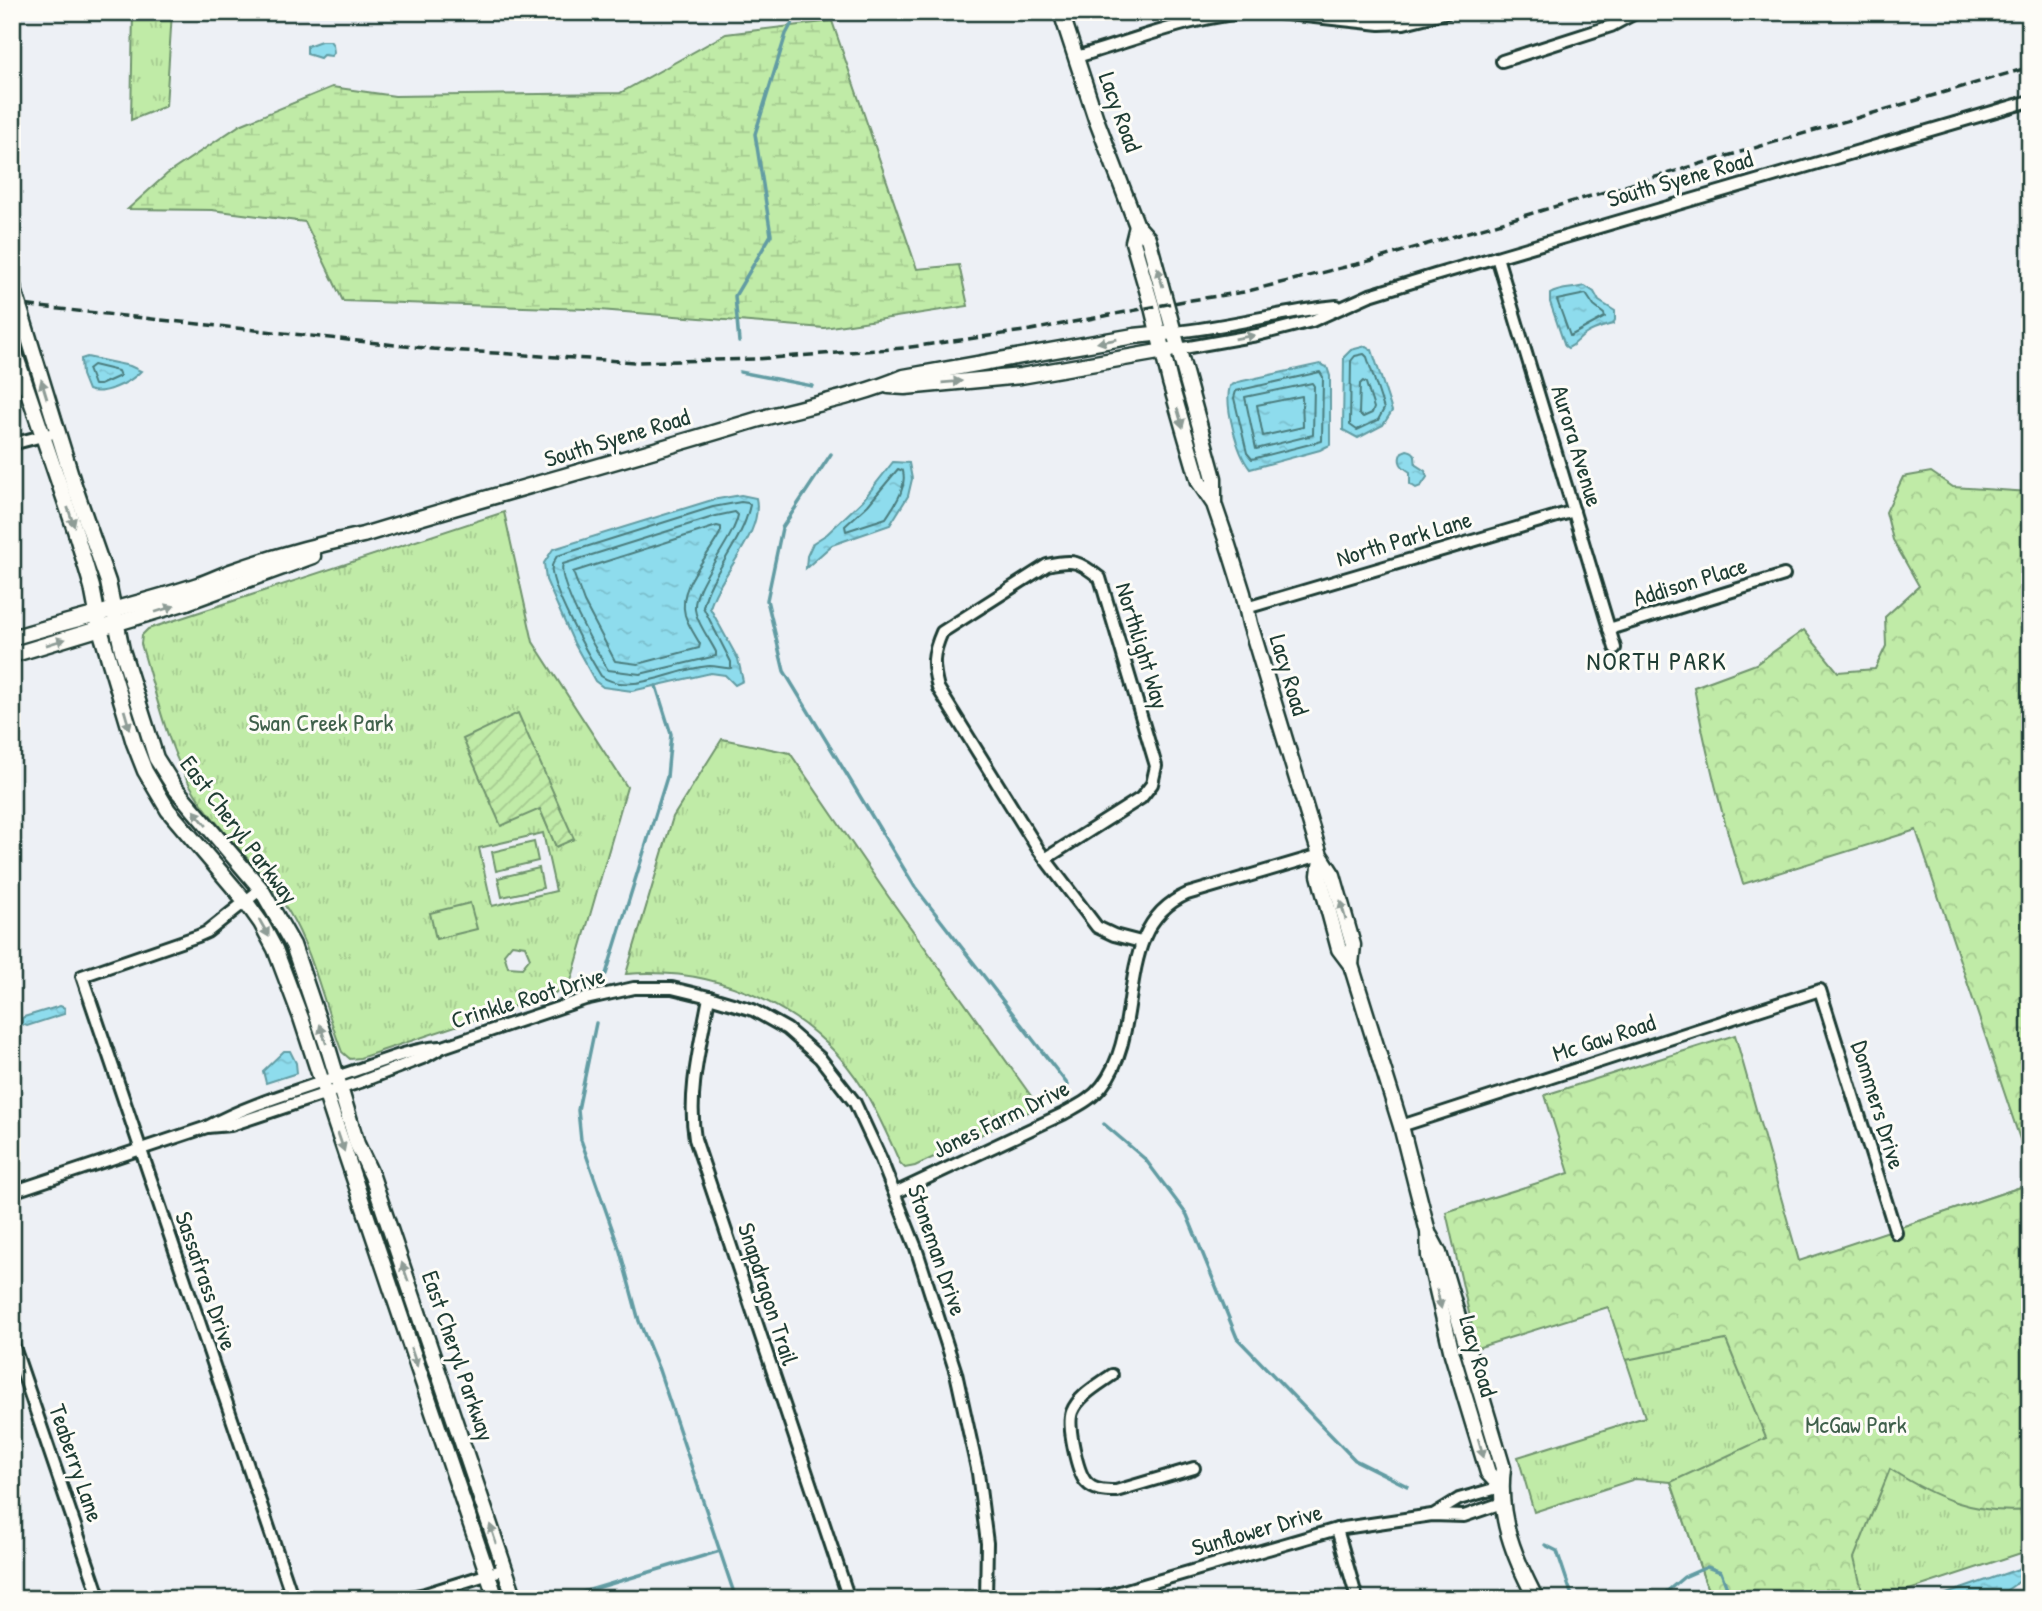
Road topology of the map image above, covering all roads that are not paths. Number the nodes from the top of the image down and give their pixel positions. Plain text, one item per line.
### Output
1 (1062, 12) edge
2 (1259, 12) edge
3 (1268, 12) edge
4 (1448, 12) edge
5 (1637, 12) edge
6 (1076, 57) junction
7 (1502, 61) dead end
8 (2030, 101) edge
9 (1137, 226) junction
10 (1497, 257) junction
11 (12, 283) edge
12 (1344, 305) junction
13 (1174, 332) junction
14 (1159, 334) junction
15 (12, 345) edge
16 (1178, 349) junction
17 (1163, 352) junction
18 (884, 386) junction
19 (58, 431) junction
20 (43, 436) junction
21 (12, 444) edge
22 (1214, 505) junction
23 (1574, 511) junction
24 (363, 536) junction
25 (1784, 575) dead end
26 (1247, 608) junction
27 (113, 609) junction
28 (96, 613) junction
29 (115, 624) junction
30 (100, 629) junction
31 (1609, 629) junction
32 (12, 638) edge
33 (1615, 648) dead end
34 (12, 655) edge
35 (1320, 857) junction
36 (1045, 859) junction
37 (261, 889) junction
38 (246, 902) junction
39 (1141, 942) junction
40 (1820, 990) joint
41 (709, 997) junction
42 (339, 1083) junction
43 (324, 1088) junction
44 (1401, 1126) junction
45 (140, 1150) junction
46 (12, 1192) edge
47 (895, 1193) junction
48 (1896, 1233) dead end
49 (12, 1341) edge
50 (1112, 1375) dead end
51 (1194, 1468) dead end
52 (1501, 1486) junction
53 (1502, 1503) junction
54 (1433, 1515) junction
55 (1337, 1529) junction
56 (505, 1569) junction
57 (488, 1575) junction
58 (100, 1599) edge
59 (293, 1599) edge
60 (400, 1599) edge
61 (496, 1599) edge
62 (514, 1599) edge
63 (849, 1599) edge
64 (986, 1599) edge
65 (1095, 1599) edge
66 (1357, 1599) edge
67 (1536, 1599) edge

1 - 6 street, Lacy Road
2 - 6 street
3 - 4 street
5 - 7 street
6 - 9 street, Lacy Road
8 - 10 street, South Syene Road
13 -> 9 street, Lacy Road
9 - 14 street, Lacy Road
10 - 12 street, South Syene Road
10 - 23 street, Aurora Avenue
19 -> 11 street, East Cheryl Parkway
12 - 13 street, South Syene Road
16 -> 12 street, South Syene Road
13 - 14 street, South Syene Road
13 - 16 street, Lacy Road
14 - 17 street, Lacy Road
14 -> 18 street, South Syene Road
15 - 20 street, East Cheryl Parkway
16 - 17 street, South Syene Road
16 - 22 street, Lacy Road
18 -> 17 street, South Syene Road
17 -> 22 street, Lacy Road
18 - 24 street, South Syene Road
19 - 20 street
19 - 27 street, East Cheryl Parkway
20 - 21 street
20 -> 28 street, East Cheryl Parkway
22 - 26 street, Lacy Road
23 - 26 street, North Park Lane
23 - 31 street, Aurora Avenue
24 - 27 street, South Syene Road
29 -> 24 street, South Syene Road
25 - 31 street, Addison Place
26 - 35 street, Lacy Road
27 - 28 street, South Syene Road
27 - 29 street, East Cheryl Parkway
28 - 30 street, East Cheryl Parkway
28 - 32 street, South Syene Road
29 - 30 street, South Syene Road
37 -> 29 street, East Cheryl Parkway
34 -> 30 street, South Syene Road
30 -> 38 street, East Cheryl Parkway
31 - 33 street, Aurora Avenue
35 - 39 street, Jones Farm Drive
35 - 44 street, Lacy Road
36 - 36 street, Northlight Way
36 - 39 street, Northlight Way
37 - 38 street
42 -> 37 street, East Cheryl Parkway
38 -> 43 street, East Cheryl Parkway
38 - 45 street, Sassafrass Drive
39 - 47 street, Jones Farm Drive
40 - 44 street, Mc Gaw Road
40 - 48 street, Dommers Drive
41 - 42 street, Crinkle Root Drive
41 - 47 street, Stoneman Drive
41 - 63 street, Snapdragon Trail
42 - 43 street, Crinkle Root Drive
56 -> 42 street, East Cheryl Parkway
43 - 45 street, Crinkle Root Drive
43 -> 57 street, East Cheryl Parkway
44 - 52 street, Lacy Road
45 - 46 street, Crinkle Root Drive
45 - 59 street, Sassafrass Drive
47 - 64 street, Stoneman Drive
49 - 58 street, Teaberry Lane
50 - 51 street
52 - 53 street, Lacy Road
52 - 54 street, Sunflower Drive
53 - 54 street, Sunflower Drive
53 - 67 street, Lacy Road
54 - 55 street, Sunflower Drive
55 - 65 street, Sunflower Drive
55 - 66 street
56 - 57 street
56 - 62 street, East Cheryl Parkway
57 - 60 street
57 - 61 street, East Cheryl Parkway

